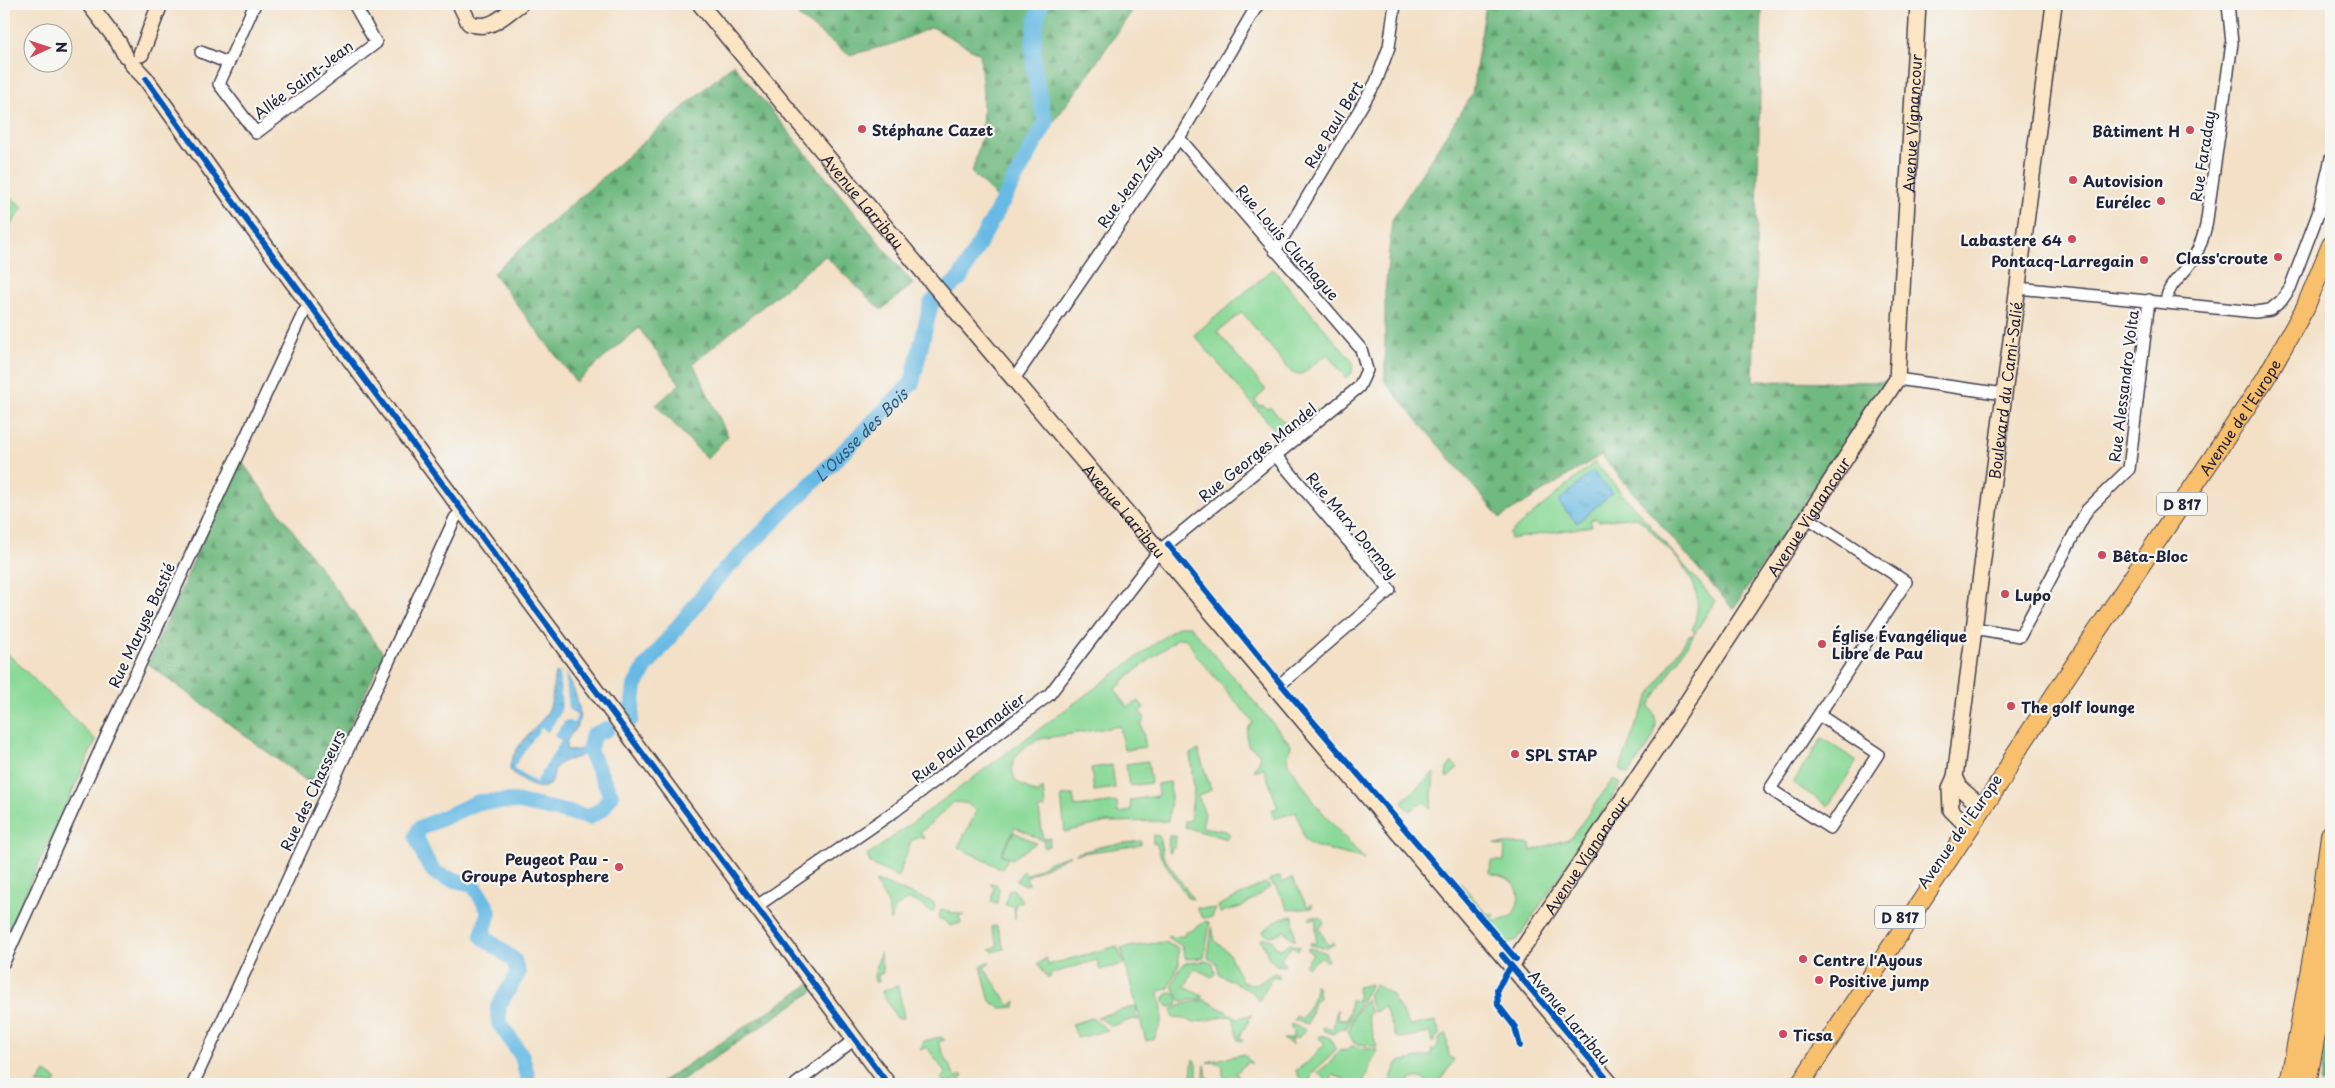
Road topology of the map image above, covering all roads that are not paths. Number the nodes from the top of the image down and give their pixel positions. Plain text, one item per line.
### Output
1 (89, 4) edge
2 (160, 4) edge
3 (255, 4) edge
4 (354, 4) edge
5 (460, 4) edge
6 (520, 4) edge
7 (700, 4) edge
8 (1258, 4) edge
9 (1395, 4) edge
10 (1918, 4) edge
11 (2054, 4) edge
12 (2228, 4) edge
13 (201, 52) dead end
14 (134, 58) junction
15 (228, 63) junction
16 (1179, 138) junction
17 (2331, 158) edge
18 (2331, 245) edge
19 (1275, 251) junction
20 (2018, 288) junction
21 (2149, 300) junction
22 (2166, 302) junction
23 (310, 304) junction
24 (1367, 370) joint
25 (1014, 379) junction
26 (1897, 379) junction
27 (2004, 394) junction
28 (1276, 456) junction
29 (463, 511) junction
30 (1808, 518) junction
31 (1159, 551) junction
32 (1974, 628) junction
33 (1276, 688) junction
34 (1819, 715) junction
35 (1955, 777) junction
36 (1973, 815) junction
37 (2331, 835) edge
38 (757, 906) junction
39 (2331, 946) edge
40 (4, 962) edge
41 (1511, 966) junction
42 (855, 1039) junction
43 (193, 1084) edge
44 (796, 1084) edge
45 (888, 1084) edge
46 (1611, 1084) edge
47 (1789, 1084) edge
48 (1800, 1084) edge
49 (2290, 1084) edge
50 (2306, 1084) edge

1 - 14 street
2 - 14 street
3 - 15 street, Allée Saint-Jean
4 - 15 street, Allée Saint-Jean
5 - 6 street
7 - 25 street, Avenue Larribau
8 - 16 street, Rue Jean Zay
9 - 19 street, Rue Paul Bert
10 - 26 street, Avenue Vignancour
11 - 20 street, Boulevard du Cami-Salié
12 - 22 street, Rue Faraday
13 - 15 street
14 - 23 street
16 - 19 street, Rue Louis Cluchague
16 - 25 street, Rue Jean Zay
17 - 22 street
18 - 36 main road, Avenue de l'Europe / D 817
19 - 24 street, Rue Louis Cluchague
20 - 21 street
20 - 27 street, Boulevard du Cami-Salié
21 - 22 street
21 - 32 street, Rue Alessandro Volta
23 - 29 street
23 - 40 street, Rue Maryse Bastié
24 - 28 street, Rue Georges Mandel
25 - 31 street, Avenue Larribau
26 - 27 street
26 - 30 street, Avenue Vignancour
27 - 32 street, Boulevard du Cami-Salié
28 - 31 street, Rue Georges Mandel
28 - 33 street, Rue Marx Dormoy
29 - 38 street
29 - 43 street, Rue des Chasseurs
30 - 34 street
30 - 41 street, Avenue Vignancour
31 - 33 street, Avenue Larribau
31 - 38 street, Rue Paul Ramadier
32 - 35 street, Boulevard du Cami-Salié
33 - 41 street, Avenue Larribau
34 - 34 street
35 - 36 street
35 - 36 street, Boulevard du Cami-Salié
36 - 47 main road, Avenue de l'Europe / D 817
36 - 48 main road, Avenue de l'Europe / D 817
37 - 49 highway
38 - 42 street
39 - 50 highway
41 - 46 street, Avenue Larribau
42 - 44 street
42 - 45 street

